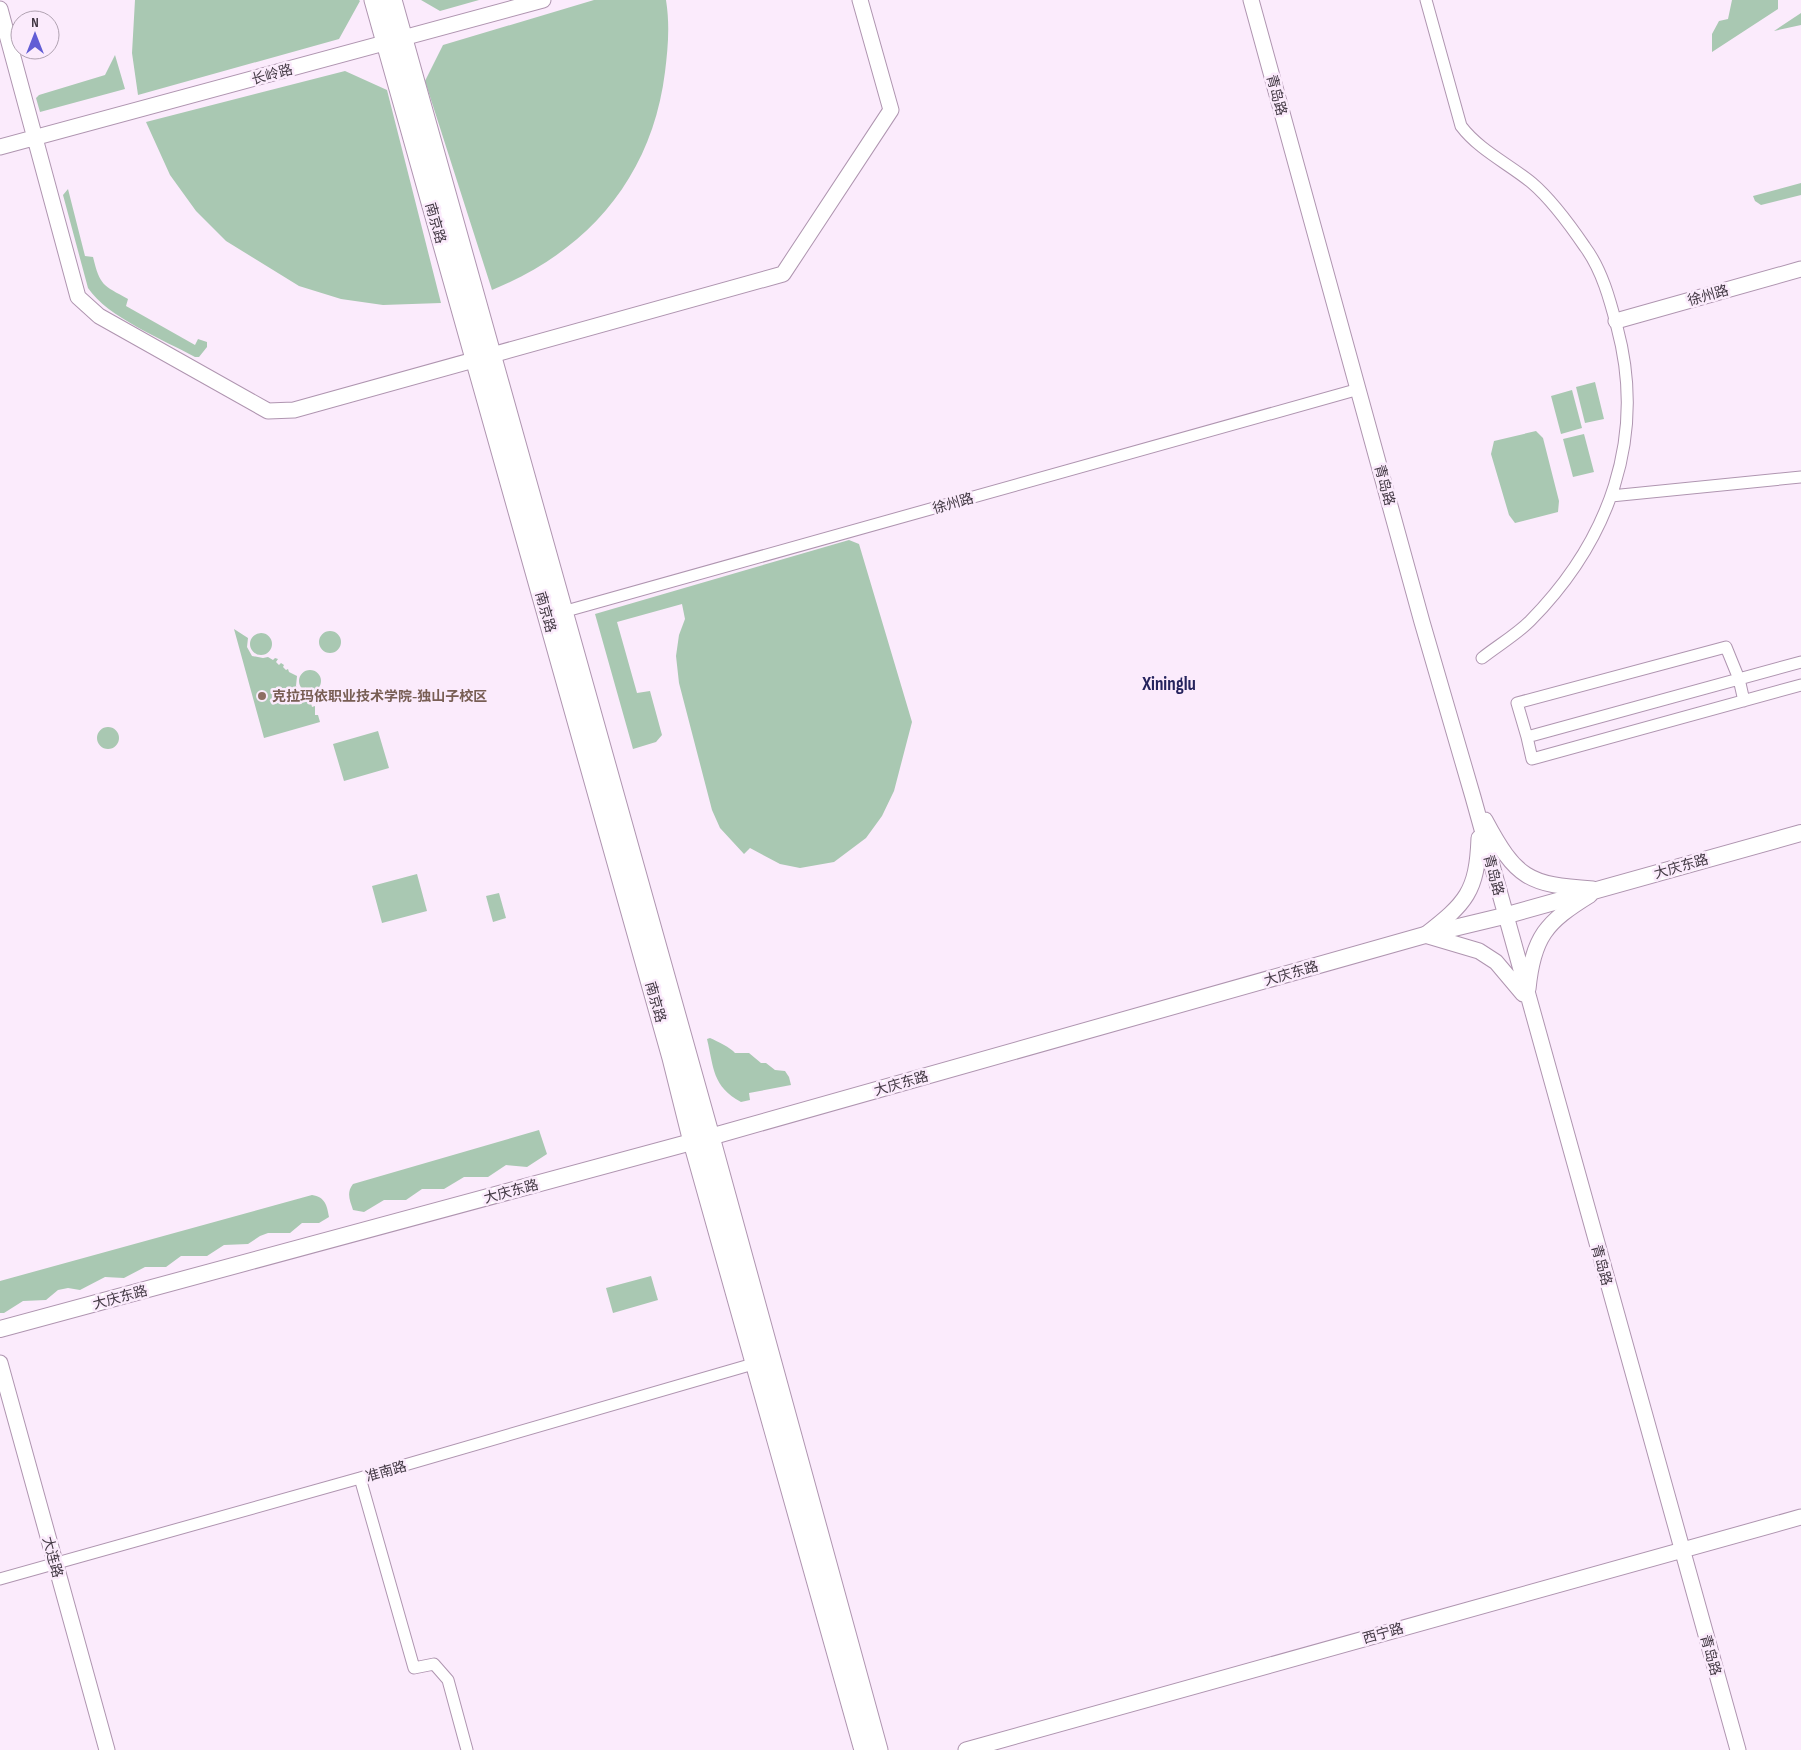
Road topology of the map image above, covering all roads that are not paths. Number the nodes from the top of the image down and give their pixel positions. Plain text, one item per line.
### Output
1 (374, 0) edge
2 (392, 0) edge
3 (543, 0) edge
4 (860, 0) edge
5 (1251, 0) edge
6 (1426, 0) edge
7 (0, 8) edge
8 (394, 41) junction
9 (34, 138) junction
10 (0, 147) edge
11 (1801, 269) edge
12 (1616, 321) junction
13 (483, 357) junction
14 (1359, 389) junction
15 (1801, 477) edge
16 (1611, 496) junction
17 (555, 614) junction
18 (1482, 658) dead end
19 (1801, 662) edge
20 (1739, 679) junction
21 (1801, 685) edge
22 (1744, 701) junction
23 (1622, 710) junction
24 (1630, 731) junction
25 (1526, 737) junction
26 (1473, 797) junction
27 (1801, 833) edge
28 (1598, 890) junction
29 (1504, 916) junction
30 (1425, 935) junction
31 (1528, 998) junction
32 (705, 1144) junction
33 (0, 1329) edge
34 (763, 1361) junction
35 (0, 1363) edge
36 (360, 1478) junction
37 (1801, 1517) edge
38 (1682, 1550) junction
39 (54, 1564) junction
40 (0, 1579) edge
41 (107, 1750) edge
42 (467, 1750) edge
43 (864, 1750) edge
44 (878, 1750) edge
45 (966, 1750) edge
46 (1738, 1750) edge

1 - 8 main road, 南京路
2 - 8 main road, 南京路
3 - 8 street, 长岭路
4 - 13 street
5 - 14 street, 青岛路
6 - 12 street
7 - 9 street
8 - 9 street, 长岭路
8 - 13 main road, 南京路
9 - 10 street, 长岭路
9 - 13 street
11 - 12 street, 徐州路
12 - 16 street
13 - 17 main road, 南京路
14 - 17 street, 徐州路
14 - 26 street, 青岛路
15 - 16 street
16 - 18 street
17 - 32 main road, 南京路
19 - 20 street
20 - 22 street
20 - 23 street
20 - 25 street
21 - 22 street
22 - 24 street
23 - 24 street
23 - 25 street
24 - 25 street
26 - 28 street
26 - 29 street, 青岛路
26 - 30 street
27 - 28 main road, 大庆东路
28 - 29 main road, 大庆东路
28 - 31 street
29 - 30 main road, 大庆东路
29 - 31 street, 青岛路
30 - 31 street
30 - 32 main road, 大庆东路
31 - 38 street, 青岛路
32 - 33 main road, 大庆东路
32 - 34 main road
32 - 34 main road, 南京路
34 - 36 street, 准南路
34 - 43 main road
34 - 44 main road
35 - 39 street, 大连路
36 - 39 street, 准南路
36 - 42 street
37 - 38 street, 西宁路
38 - 45 street, 西宁路
38 - 46 street, 青岛路
39 - 40 street, 准南路
39 - 41 street, 大连路

